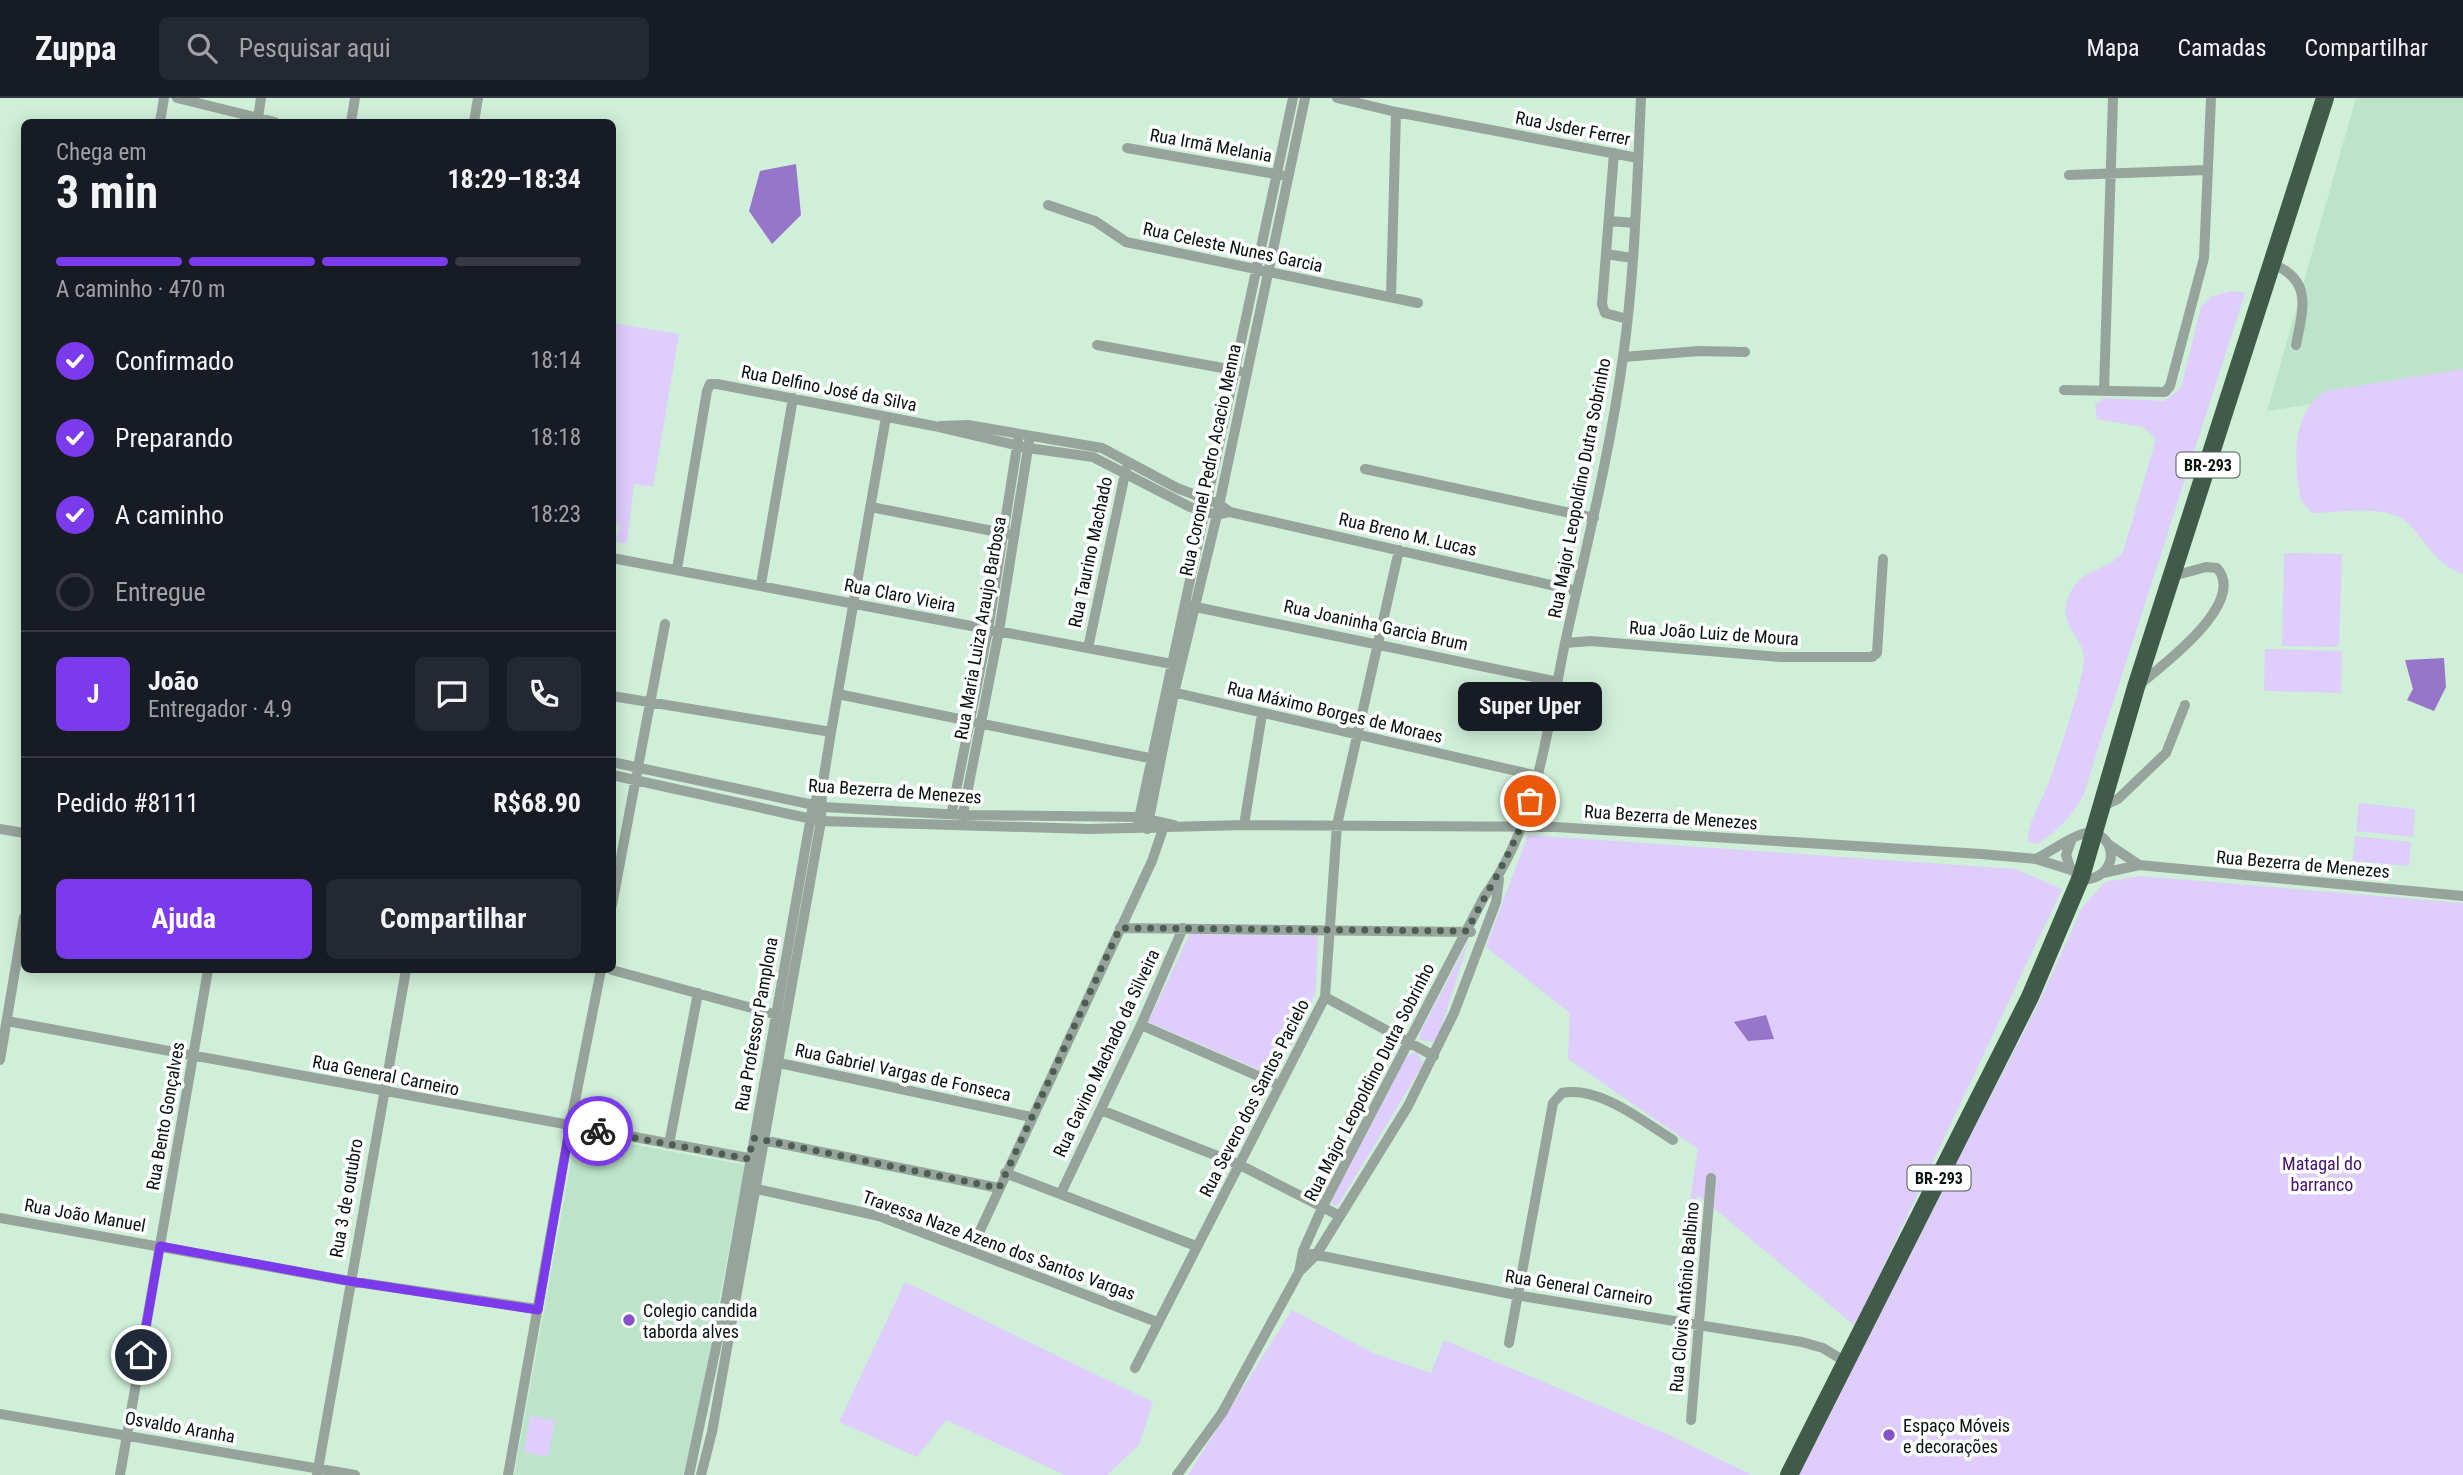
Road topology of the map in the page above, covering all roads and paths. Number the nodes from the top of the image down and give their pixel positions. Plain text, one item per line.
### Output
1 (164, 98) edge
2 (177, 98) edge
3 (261, 98) edge
4 (355, 98) edge
5 (478, 98) edge
6 (1293, 98) edge
7 (1306, 98) edge
8 (1337, 98) edge
9 (1641, 98) edge
10 (2113, 98) edge
11 (2211, 98) edge
12 (2325, 98) edge
13 (1396, 112) junction
14 (257, 118) junction
15 (160, 119) edge
16 (262, 119) edge
17 (352, 119) edge
18 (474, 119) edge
19 (1128, 148) dead end
20 (1614, 153) junction
21 (1638, 158) junction
22 (2207, 170) junction
23 (1282, 175) junction
24 (2068, 175) dead end
25 (2109, 175) junction
26 (1048, 205) dead end
27 (1265, 221) junction
28 (1609, 221) junction
29 (1277, 223) junction
30 (1635, 223) junction
31 (1606, 254) junction
32 (1632, 258) junction
33 (2273, 264) junction
34 (1255, 271) junction
35 (1267, 274) junction
36 (1391, 297) junction
37 (1418, 303) dead end
38 (1627, 319) junction
39 (1251, 320) junction
40 (1097, 345) dead end
41 (2296, 345) dead end
42 (1745, 352) dead end
43 (1623, 357) junction
44 (1235, 370) junction
45 (1247, 372) junction
46 (2064, 390) dead end
47 (2104, 391) junction
48 (793, 398) junction
49 (886, 417) junction
50 (1024, 441) junction
51 (1226, 445) junction
52 (1126, 468) junction
53 (1365, 469) dead end
54 (871, 507) junction
55 (1213, 508) junction
56 (1594, 517) junction
57 (1009, 534) junction
58 (1399, 550) junction
59 (616, 559) edge
60 (1883, 559) dead end
61 (677, 569) junction
62 (2173, 576) junction
63 (761, 584) junction
64 (1577, 591) junction
65 (853, 605) junction
66 (1191, 606) junction
67 (665, 624) dead end
68 (994, 631) junction
69 (1379, 643) junction
70 (1565, 643) junction
71 (1088, 649) junction
72 (1176, 664) junction
73 (1558, 682) junction
74 (2136, 687) junction
75 (1169, 692) junction
76 (838, 694) junction
77 (616, 697) edge
78 (648, 704) junction
79 (2185, 705) dead end
80 (1262, 714) junction
81 (976, 723) junction
82 (831, 732) junction
83 (1358, 735) junction
84 (1155, 759) junction
85 (616, 763) edge
86 (637, 768) junction
87 (616, 776) edge
88 (1538, 776) junction
89 (634, 780) junction
90 (767, 795) junction
91 (818, 806) junction
92 (2103, 806) junction
93 (764, 809) junction
94 (869, 809) junction
95 (1051, 815) junction
96 (956, 820) junction
97 (816, 821) junction
98 (867, 823) junction
99 (1143, 823) junction
100 (1164, 825) junction
101 (1244, 825) junction
102 (1337, 825) junction
103 (1522, 826) junction
104 (1051, 828) junction
105 (0, 829) edge
106 (21, 832) edge
107 (2101, 839) junction
108 (2071, 841) junction
109 (2036, 859) junction
110 (2139, 865) junction
111 (2103, 873) junction
112 (2076, 874) junction
113 (1499, 876) junction
114 (616, 882) edge
115 (2463, 896) edge
116 (1120, 928) junction
117 (1182, 928) junction
118 (1327, 928) junction
119 (1467, 931) junction
120 (1483, 933) junction
121 (21, 935) edge
122 (616, 971) edge
123 (208, 973) edge
124 (405, 973) edge
125 (600, 973) edge
126 (698, 993) junction
127 (1325, 997) junction
128 (781, 1016) junction
129 (7, 1021) junction
130 (1141, 1025) junction
131 (1408, 1043) junction
132 (1434, 1056) junction
133 (194, 1058) junction
134 (0, 1060) edge
135 (772, 1061) junction
136 (1279, 1085) junction
137 (383, 1090) junction
138 (1101, 1110) junction
139 (1031, 1117) junction
140 (570, 1126) junction
141 (758, 1139) junction
142 (1673, 1140) dead end
143 (669, 1144) junction
144 (754, 1160) junction
145 (1240, 1165) junction
146 (1005, 1172) junction
147 (1711, 1178) dead end
148 (750, 1187) junction
149 (999, 1188) junction
150 (1061, 1193) junction
151 (1322, 1208) junction
152 (1340, 1216) junction
153 (0, 1218) edge
154 (160, 1246) junction
155 (1196, 1246) junction
156 (971, 1250) junction
157 (1303, 1251) junction
158 (1316, 1255) junction
159 (1299, 1272) junction
160 (349, 1281) junction
161 (1516, 1295) junction
162 (538, 1310) junction
163 (1157, 1322) junction
164 (1701, 1325) junction
165 (1509, 1343) dead end
166 (1846, 1362) junction
167 (1135, 1368) dead end
168 (0, 1414) edge
169 (1691, 1420) dead end
170 (127, 1436) junction
171 (318, 1472) edge
172 (695, 1474) edge
173 (120, 1475) edge
174 (355, 1475) edge
175 (508, 1475) edge
176 (1177, 1475) edge
177 (1789, 1475) edge

1 - 15 street
2 - 14 street
3 - 14 street
4 - 17 street
5 - 18 street
6 - 23 street, Rua Coronel Pedro Acacio Menna
7 - 23 street, Rua Coronel Pedro Acacio Menna
8 - 13 street, Rua Jsder Ferrer
9 - 21 street, Rua Major Leopoldino Dutra Sobrinho
10 - 25 street
11 - 22 street
12 - 33 highway, BR-293
13 - 20 street, Rua Jsder Ferrer
13 - 36 street
14 - 16 street
19 - 23 street, Rua Irmã Melania
20 - 21 street, Rua Jsder Ferrer
20 - 28 street
21 - 30 street, Rua Major Leopoldino Dutra Sobrinho
22 - 25 street
22 - 47 street
23 - 27 street, Rua Coronel Pedro Acacio Menna
23 - 29 street, Rua Coronel Pedro Acacio Menna
24 - 25 street
25 - 47 street
26 - 34 street, Rua Celeste Nunes Garcia
27 - 29 street
27 - 34 street, Rua Coronel Pedro Acacio Menna
28 - 30 street
28 - 31 street
29 - 35 street, Rua Coronel Pedro Acacio Menna
30 - 32 street, Rua Major Leopoldino Dutra Sobrinho
31 - 32 street
31 - 38 street
32 - 38 street, Rua Major Leopoldino Dutra Sobrinho
33 - 41 street
33 - 62 highway, BR-293
34 - 35 street, Rua Celeste Nunes Garcia
34 - 39 street, Rua Coronel Pedro Acacio Menna
35 - 36 street, Rua Celeste Nunes Garcia
35 - 39 street, Rua Coronel Pedro Acacio Menna
36 - 37 street, Rua Celeste Nunes Garcia
38 - 43 street, Rua Major Leopoldino Dutra Sobrinho
39 - 44 street, Rua Coronel Pedro Acacio Menna
39 - 45 street, Rua Coronel Pedro Acacio Menna
40 - 44 street
42 - 43 street
43 - 56 street, Rua Major Leopoldino Dutra Sobrinho
44 - 45 street
44 - 51 street, Rua Coronel Pedro Acacio Menna
45 - 51 street, Rua Coronel Pedro Acacio Menna
46 - 47 street
48 - 49 street, Rua Delfino José da Silva
48 - 61 street, Rua Delfino José da Silva
48 - 63 street
49 - 50 street, Rua Delfino José da Silva
49 - 54 street, Rua Professor Pamplona
50 - 52 street, Rua Delfino José da Silva
50 - 57 street, Rua Maria Luiza Araujo Barbosa
51 - 55 street, Rua Coronel Pedro Acacio Menna
52 - 55 street, Rua Delfino José da Silva
52 - 71 street, Rua Taurino Machado
53 - 56 street
54 - 57 street
54 - 65 street, Rua Professor Pamplona
55 - 58 street, Rua Breno M. Lucas
55 - 66 street, Rua Coronel Pedro Acacio Menna
56 - 64 street, Rua Major Leopoldino Dutra Sobrinho
57 - 68 street, Rua Maria Luiza Araujo Barbosa
58 - 64 street, Rua Breno M. Lucas
58 - 69 street, Rua Severo dos Santos Pacielo
59 - 61 street, Rua Claro Vieira
60 - 70 street, Rua João Luiz de Moura
61 - 63 street, Rua Claro Vieira
62 - 74 highway, BR-293
62 - 74 street
63 - 65 street, Rua Claro Vieira
64 - 70 street, Rua Major Leopoldino Dutra Sobrinho
65 - 68 street, Rua Claro Vieira
65 - 76 street, Rua Professor Pamplona
66 - 69 street, Rua Joaninha Garcia Brum
66 - 72 street, Rua Coronel Pedro Acacio Menna
67 - 78 street
68 - 71 street, Rua Claro Vieira
68 - 81 street, Rua Maria Luiza Araujo Barbosa
69 - 73 street, Rua Joaninha Garcia Brum
69 - 83 street, Rua Severo dos Santos Pacielo
70 - 73 street, Rua Major Leopoldino Dutra Sobrinho
71 - 72 street, Rua Claro Vieira
72 - 75 street, Rua Coronel Pedro Acacio Menna
73 - 88 street, Rua Major Leopoldino Dutra Sobrinho
74 - 92 highway, BR-293
75 - 80 street, Rua Máximo Borges de Moraes
75 - 84 street, Rua Coronel Pedro Acacio Menna
76 - 81 street
76 - 82 street, Rua Professor Pamplona
77 - 78 street
78 - 82 street
78 - 86 street
79 - 92 street
80 - 83 street, Rua Máximo Borges de Moraes
80 - 101 street
81 - 84 street
81 - 96 street, Rua Maria Luiza Araujo Barbosa
82 - 91 street, Rua Professor Pamplona
83 - 88 street, Rua Máximo Borges de Moraes
83 - 102 street, Rua Severo dos Santos Pacielo
84 - 99 street, Rua Coronel Pedro Acacio Menna
85 - 86 street, Rua Bezerra de Menezes
86 - 89 street
86 - 90 street, Rua Bezerra de Menezes
87 - 89 street, Rua Bezerra de Menezes
88 - 103 street, Rua Major Leopoldino Dutra Sobrinho
89 - 93 street, Rua Bezerra de Menezes
89 - 114 street
90 - 91 street, Rua Bezerra de Menezes
90 - 93 street
91 - 94 street, Rua Bezerra de Menezes
91 - 97 street, Rua Professor Pamplona
92 - 107 highway, BR-293
93 - 97 street, Rua Bezerra de Menezes
94 - 96 street, Rua Bezerra de Menezes
94 - 98 street
95 - 96 street, Rua Bezerra de Menezes
95 - 99 street, Rua Bezerra de Menezes
95 - 104 street
96 - 98 street, Rua Bezerra de Menezes
96 - 104 street, Rua Bezerra de Menezes
97 - 98 street, Rua Bezerra de Menezes
97 - 128 street, Rua Professor Pamplona
99 - 100 street, Rua Bezerra de Menezes
99 - 104 street, Rua Bezerra de Menezes
100 - 101 street, Rua Bezerra de Menezes
100 - 116 street
101 - 102 street, Rua Bezerra de Menezes
102 - 103 street, Rua Bezerra de Menezes
102 - 118 street, Rua Severo dos Santos Pacielo
103 - 109 street, Rua Bezerra de Menezes
103 - 113 street, Rua Major Leopoldino Dutra Sobrinho
105 - 106 street
107 - 108 street
107 - 110 street, Rua Bezerra de Menezes
107 - 111 street
107 - 112 highway, BR-293
108 - 109 street
108 - 112 street
109 - 112 street, Rua Bezerra de Menezes
110 - 111 street, Rua Bezerra de Menezes
110 - 115 street, Rua Bezerra de Menezes
111 - 112 street, Rua Bezerra de Menezes
112 - 166 highway, BR-293
113 - 119 street, Rua Major Leopoldino Dutra Sobrinho
113 - 120 street, Rua Major Leopoldino Dutra Sobrinho
116 - 117 street
116 - 139 street
117 - 118 street
117 - 130 street, Rua Gavino Machado da Silveira
118 - 119 street
118 - 127 street, Rua Severo dos Santos Pacielo
119 - 120 street
119 - 131 street, Rua Major Leopoldino Dutra Sobrinho
120 - 132 street, Rua Major Leopoldino Dutra Sobrinho
121 - 129 street
122 - 126 street
123 - 133 street, Rua Bento Gonçalves
124 - 137 street, Rua 3 de outubro
125 - 140 street
126 - 128 street
126 - 143 street
127 - 131 street
127 - 136 street, Rua Severo dos Santos Pacielo
128 - 135 street, Rua Professor Pamplona
129 - 133 street, Rua General Carneiro
129 - 134 street
130 - 136 street
130 - 138 street, Rua Gavino Machado da Silveira
131 - 132 street
131 - 151 street, Rua Major Leopoldino Dutra Sobrinho
132 - 152 street, Rua Major Leopoldino Dutra Sobrinho
133 - 137 street, Rua General Carneiro
133 - 154 street, Rua Bento Gonçalves
135 - 139 street, Rua Gabriel Vargas de Fonseca
135 - 141 street, Rua Professor Pamplona
136 - 145 street, Rua Severo dos Santos Pacielo
137 - 140 street, Rua General Carneiro
137 - 160 street, Rua 3 de outubro
138 - 145 street
138 - 150 street, Rua Gavino Machado da Silveira
139 - 146 street
140 - 143 street, Rua General Carneiro
140 - 162 street
141 - 144 street, Rua Professor Pamplona
141 - 149 street
142 - 161 street
143 - 144 street, Rua General Carneiro
144 - 148 street, Rua Professor Pamplona
145 - 151 street
145 - 155 street, Rua Severo dos Santos Pacielo
146 - 149 street
146 - 150 street
147 - 164 street, Rua Clovis Antônio Balbino
148 - 156 street, Travessa Naze Azeno dos Santos Vargas
148 - 172 street, Rua Professor Pamplona
149 - 156 street
150 - 155 street
151 - 152 street
151 - 157 street, Rua Major Leopoldino Dutra Sobrinho
152 - 158 street, Rua Major Leopoldino Dutra Sobrinho
153 - 154 street, Rua João Manuel
154 - 160 street, Rua João Manuel
154 - 170 street, Rua Bento Gonçalves
155 - 163 street, Rua Severo dos Santos Pacielo
156 - 163 street, Travessa Naze Azeno dos Santos Vargas
157 - 158 street, Rua General Carneiro
157 - 159 street, Rua Major Leopoldino Dutra Sobrinho
158 - 159 street, Rua Major Leopoldino Dutra Sobrinho
158 - 161 street, Rua General Carneiro
159 - 176 street, Rua Major Leopoldino Dutra Sobrinho
160 - 162 street, Rua João Manuel
160 - 171 street, Rua 3 de outubro
161 - 164 street, Rua General Carneiro
161 - 165 street
162 - 175 street
163 - 167 street, Rua Severo dos Santos Pacielo
164 - 166 street, Rua General Carneiro
164 - 169 street, Rua Clovis Antônio Balbino
166 - 177 highway, BR-293
168 - 170 street, Osvaldo Aranha
170 - 171 street, Osvaldo Aranha
170 - 173 street, Rua Bento Gonçalves
171 - 174 street, Osvaldo Aranha

